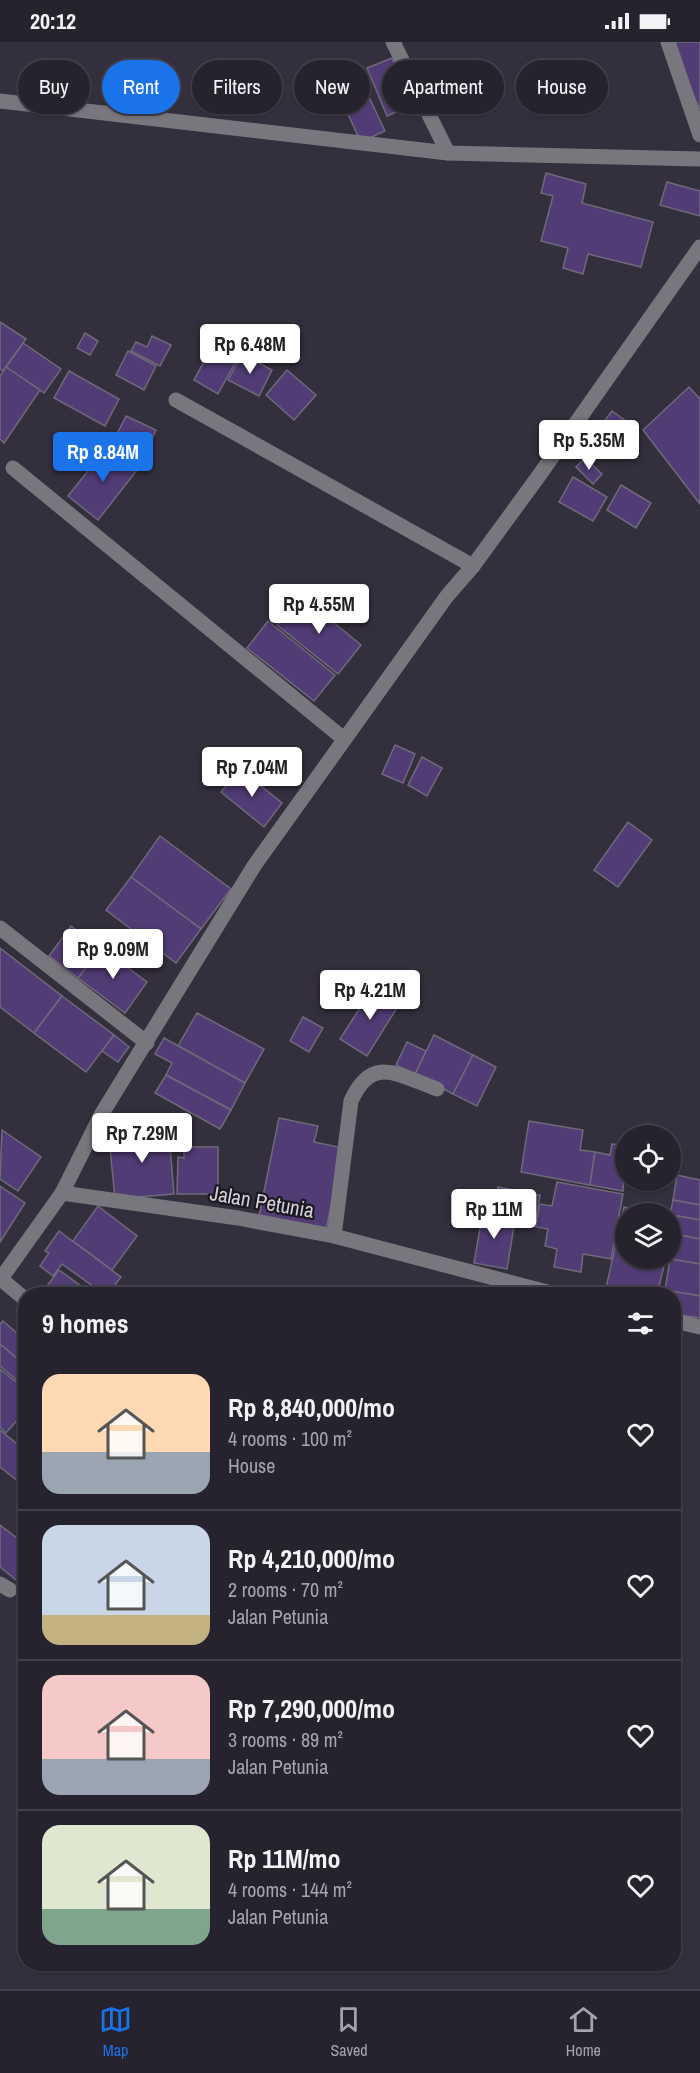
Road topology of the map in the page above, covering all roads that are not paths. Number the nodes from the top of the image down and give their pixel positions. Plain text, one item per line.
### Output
1 (393, 42) edge
2 (668, 42) edge
3 (0, 101) edge
4 (700, 135) edge
5 (448, 153) junction
6 (700, 159) edge
7 (700, 247) edge
8 (176, 400) dead end
9 (13, 468) dead end
10 (473, 566) junction
11 (345, 739) junction
12 (0, 928) edge
13 (147, 1043) junction
14 (437, 1089) dead end
15 (62, 1193) junction
16 (334, 1236) junction
17 (1, 1279) edge
18 (528, 1287) edge
19 (18, 1293) edge
20 (681, 1323) edge
21 (700, 1327) edge

1 - 5 street
2 - 4 street
3 - 5 street
5 - 6 street
7 - 10 street
8 - 10 street
9 - 11 street
10 - 11 street
11 - 13 street
12 - 13 street
13 - 15 street
14 - 16 street
15 - 16 street, Jalan Petunia
15 - 17 street
16 - 18 street, Jalan Petunia
17 - 19 street
20 - 21 street

